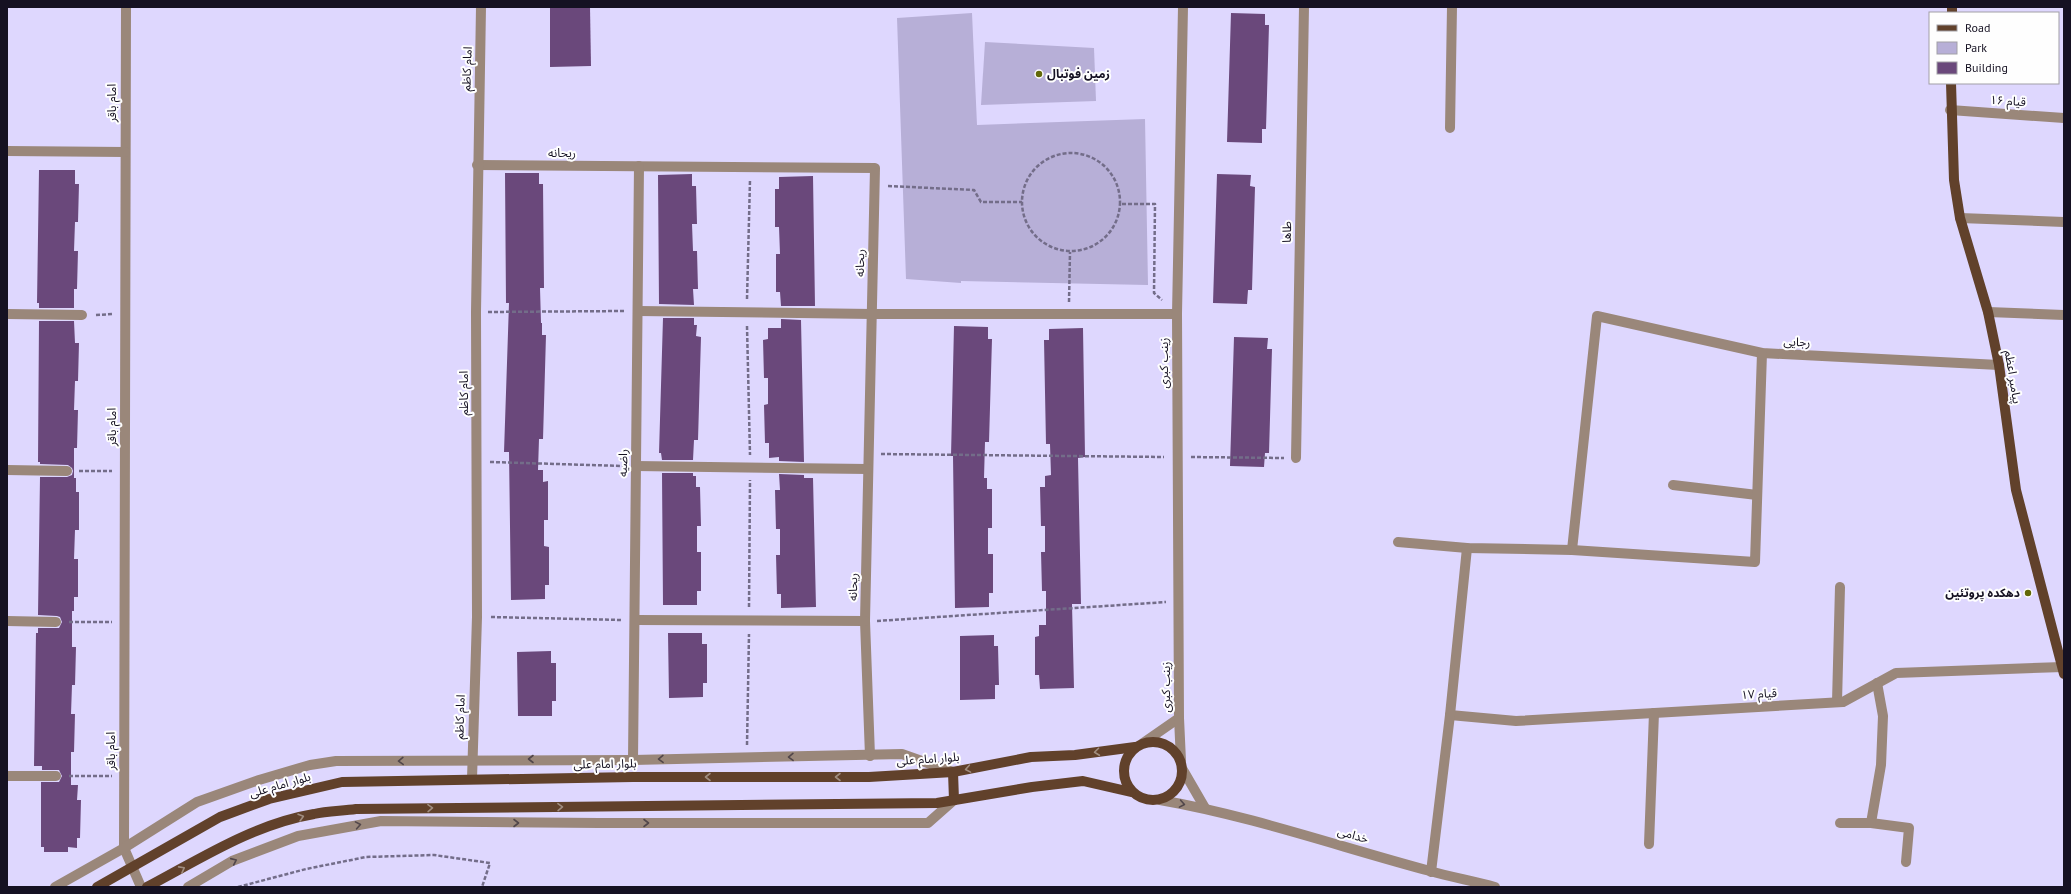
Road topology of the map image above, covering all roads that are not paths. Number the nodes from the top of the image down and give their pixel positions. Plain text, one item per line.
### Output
1 (126, 7) edge
2 (481, 7) edge
3 (1183, 7) edge
4 (1304, 7) edge
5 (1452, 7) edge
6 (1951, 84) edge
7 (1950, 110) junction
8 (2064, 118) edge
9 (1450, 128) dead end
10 (7, 151) edge
11 (125, 152) junction
12 (477, 166) junction
13 (639, 166) junction
14 (1960, 218) junction
15 (2064, 222) edge
16 (638, 312) junction
17 (1988, 312) junction
18 (7, 314) edge
19 (872, 314) junction
20 (1177, 314) junction
21 (82, 315) road end
22 (2064, 315) edge
23 (1762, 353) junction
24 (1999, 365) junction
25 (1296, 458) road end
26 (636, 466) junction
27 (868, 469) junction
28 (7, 470) edge
29 (67, 471) road end
30 (1673, 485) dead end
31 (1757, 494) junction
32 (1398, 542) dead end
33 (1467, 548) junction
34 (1572, 550) junction
35 (1840, 587) dead end
36 (635, 620) junction
37 (7, 621) edge
38 (56, 622) road end
39 (865, 622) junction
40 (2063, 671) edge
41 (1877, 683) junction
42 (1837, 702) junction
43 (1654, 713) junction
44 (1450, 715) junction
45 (1179, 718) junction
46 (1139, 745) junction
47 (870, 756) junction
48 (472, 759) junction
49 (633, 760) junction
50 (1182, 766) junction
51 (953, 772) junction
52 (7, 776) edge
53 (56, 776) road end
54 (472, 779) junction
55 (1131, 792) junction
56 (954, 800) junction
57 (1160, 800) junction
58 (476, 807) junction
59 (1205, 808) junction
60 (489, 822) junction
61 (1840, 823) dead end
62 (1872, 823) junction
63 (1649, 844) dead end
64 (124, 848) junction
65 (1906, 862) dead end
66 (132, 866) junction
67 (1431, 872) junction
68 (55, 887) edge
69 (97, 887) edge
70 (141, 887) edge
71 (147, 887) edge
72 (188, 887) edge
73 (1495, 887) edge

1 - 11 street, امام باقر
2 - 12 street, امام کاظم
3 - 20 street, زینب کبری
4 - 25 street, طاها
5 - 9 street
6 - 7 main road, پیامبر اعظم
7 - 8 street, قیام ۱۶
7 - 14 main road, پیامبر اعظم
10 - 11 street
11 - 64 street, امام باقر
12 - 13 street, ریحانه
12 - 48 street, امام کاظم
13 - 16 street, راضیه
13 - 19 street, ریحانه
14 - 15 street
14 - 17 main road, پیامبر اعظم
16 - 19 street
16 - 26 street, راضیه
17 - 22 street
17 - 24 main road, پیامبر اعظم
18 - 21 street
19 - 20 street
19 - 27 street, ریحانه
20 - 45 street, زینب کبری
23 - 24 street, رجایی
23 - 31 street
23 - 34 street, رجایی
24 - 40 main road, پیامبر اعظم
26 - 27 street
26 - 36 street, راضیه
27 - 39 street, ریحانه
28 - 29 street
30 - 31 street
31 - 34 street
32 - 33 street
33 - 34 street
33 - 44 street
35 - 42 street
36 - 39 street
36 - 49 street, راضیه
37 - 38 street
39 - 47 street, ریحانه
40 - 41 street, قیام ۱۷
41 - 42 street, قیام ۱۷
41 - 62 street
42 - 43 street, قیام ۱۷
43 - 44 street, قیام ۱۷
43 - 63 street
44 - 67 street
45 - 46 street
45 - 50 street, زینب کبری
46 - 50 main road
46 -> 51 main road, بلوار امام علی
46 - 55 main road
47 -> 49 street
47 - 51 street
49 -> 48 street
48 - 54 street, امام کاظم
48 -> 64 street
50 - 57 main road
50 - 59 street
51 -> 54 main road, بلوار امام علی
51 - 56 main road
52 - 53 street
54 - 66 main road, بلوار امام علی
55 - 56 main road
55 - 57 main road
58 -> 56 main road
60 -> 56 street
57 -> 59 street, خدامی
58 - 60 street
71 -> 58 main road
59 - 67 street, خدامی
72 -> 60 street
61 - 62 street
62 - 65 street
64 - 66 street
64 - 68 street
66 - 69 main road, بلوار امام علی
66 - 70 street
67 - 73 street, خدامی

